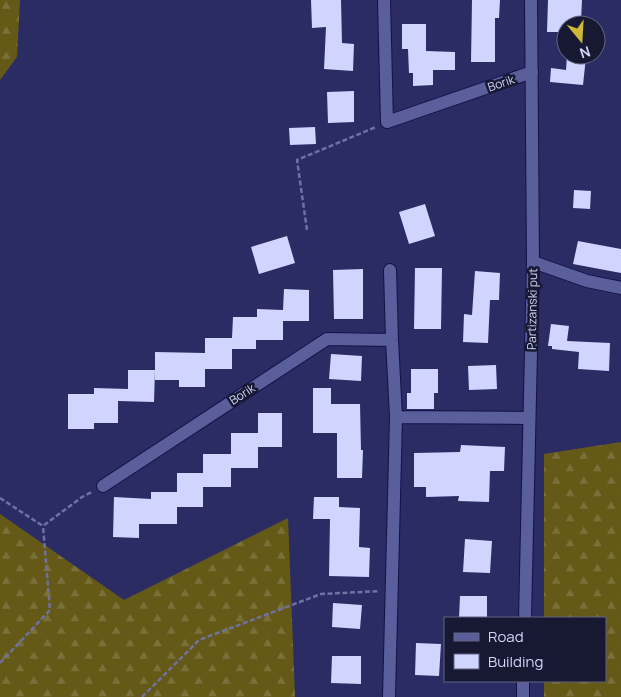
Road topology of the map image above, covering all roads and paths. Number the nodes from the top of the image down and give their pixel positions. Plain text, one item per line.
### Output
1 (384, 0) edge
2 (531, 0) edge
3 (532, 72) junction
4 (387, 122) junction
5 (308, 230) dead end
6 (533, 262) junction
7 (390, 270) dead end
8 (621, 288) edge
9 (392, 340) junction
10 (396, 417) junction
11 (529, 418) junction
12 (103, 486) joint
13 (0, 498) edge
14 (43, 526) junction
15 (392, 591) junction
16 (525, 617) edge
17 (0, 663) edge
18 (523, 682) edge
19 (142, 697) edge
20 (389, 697) edge
21 (523, 697) edge

1 - 4 street
2 - 3 street, Partizanski put
3 - 4 street, Borik
3 - 6 street, Partizanski put
4 - 5 path
6 - 8 street
6 - 11 street, Partizanski put
7 - 9 street
9 - 10 street
9 - 12 street, Borik
10 - 11 street
10 - 15 street
11 - 16 street, Partizanski put
12 - 14 path
13 - 14 path
14 - 17 path
15 - 19 path
15 - 20 street
18 - 21 street

